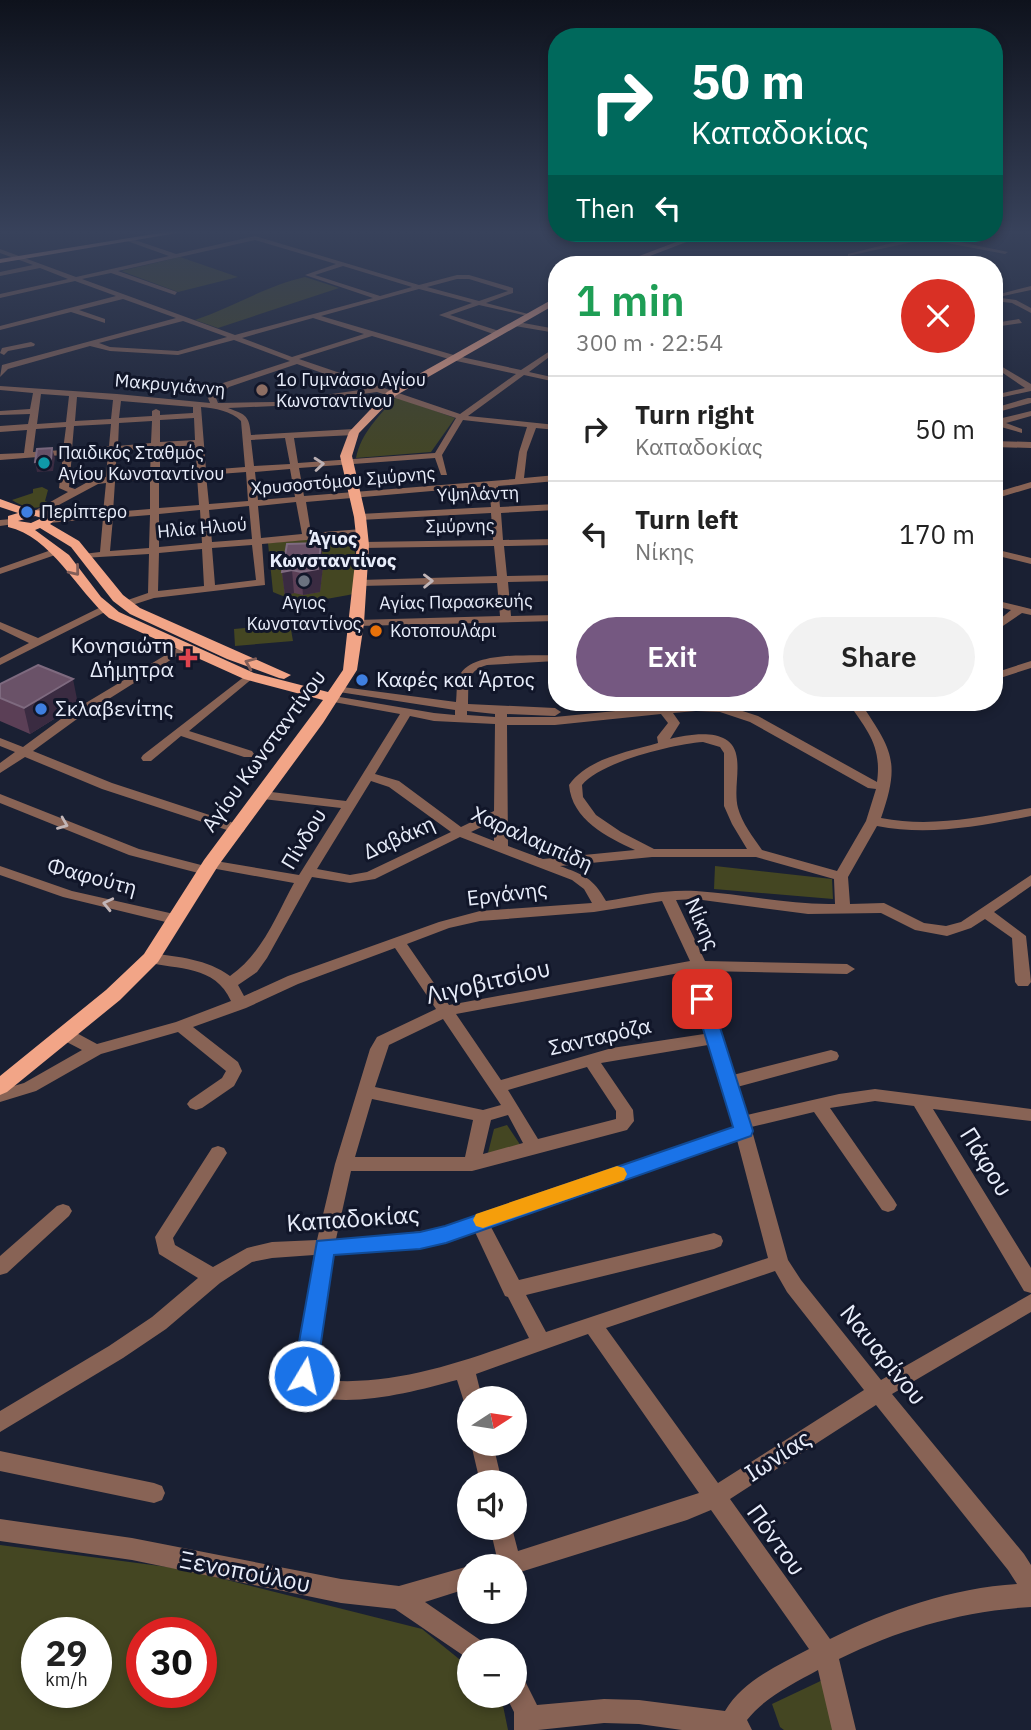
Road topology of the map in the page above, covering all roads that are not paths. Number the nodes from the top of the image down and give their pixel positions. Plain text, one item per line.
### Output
1 (60, 313) edge
2 (79, 313) edge
3 (165, 313) edge
4 (324, 313) edge
5 (453, 313) edge
6 (516, 313) edge
7 (536, 313) edge
8 (312, 316) junction
9 (530, 316) junction
10 (182, 319) junction
11 (102, 321) dead end
12 (1019, 321) dead end
13 (518, 324) junction
14 (1003, 324) edge
15 (0, 328) edge
16 (548, 330) edge
17 (371, 334) junction
18 (499, 334) junction
19 (233, 337) junction
20 (89, 343) junction
21 (31, 344) dead end
22 (548, 355) edge
23 (454, 358) junction
24 (24, 360) junction
25 (295, 360) junction
26 (1003, 370) edge
27 (523, 373) junction
28 (0, 375) edge
29 (548, 378) edge
30 (0, 388) edge
31 (1031, 389) edge
32 (375, 390) junction
33 (37, 392) junction
34 (73, 395) junction
35 (389, 395) junction
36 (1003, 395) edge
37 (117, 396) junction
38 (157, 400) junction
39 (1031, 400) edge
40 (215, 406) junction
41 (1003, 408) edge
42 (198, 410) junction
43 (34, 411) junction
44 (0, 413) edge
45 (1031, 413) edge
46 (461, 417) junction
47 (155, 418) junction
48 (113, 421) junction
49 (1003, 421) edge
50 (70, 424) junction
51 (1003, 425) edge
52 (31, 426) junction
53 (532, 426) junction
54 (548, 427) edge
55 (0, 429) edge
56 (1019, 431) dead end
57 (354, 432) junction
58 (289, 436) junction
59 (247, 438) junction
60 (201, 442) junction
61 (1003, 444) edge
62 (156, 445) junction
63 (1026, 445) edge
64 (112, 449) junction
65 (66, 452) junction
66 (1031, 453) edge
67 (28, 455) junction
68 (438, 455) junction
69 (0, 457) edge
70 (347, 462) junction
71 (295, 466) junction
72 (249, 470) junction
73 (203, 473) junction
74 (444, 473) dead end
75 (155, 477) junction
76 (548, 479) edge
77 (111, 480) junction
78 (519, 481) junction
79 (493, 484) junction
80 (1031, 485) edge
81 (64, 488) junction
82 (1003, 490) edge
83 (76, 492) junction
84 (354, 496) junction
85 (300, 500) junction
86 (0, 503) edge
87 (253, 504) junction
88 (204, 508) junction
89 (548, 508) edge
90 (496, 509) junction
91 (154, 512) junction
92 (41, 514) junction
93 (108, 516) junction
94 (360, 517) junction
95 (9, 521) edge
96 (307, 536) junction
97 (363, 538) junction
98 (256, 541) junction
99 (548, 542) edge
100 (498, 543) junction
101 (206, 545) junction
102 (154, 550) junction
103 (57, 551) junction
104 (105, 554) junction
105 (1003, 554) edge
106 (87, 556) junction
107 (1031, 561) edge
108 (0, 571) edge
109 (548, 578) edge
110 (502, 579) junction
111 (360, 583) junction
112 (210, 590) junction
113 (153, 595) junction
114 (126, 604) junction
115 (1003, 605) edge
116 (104, 608) junction
117 (1026, 610) edge
118 (506, 618) junction
119 (548, 618) edge
120 (357, 623) junction
121 (1003, 624) edge
122 (0, 625) edge
123 (37, 642) junction
124 (184, 648) junction
125 (548, 659) edge
126 (0, 662) edge
127 (1031, 664) edge
128 (1003, 674) edge
129 (249, 676) junction
130 (335, 693) junction
131 (665, 711) joint
132 (730, 711) edge
133 (859, 711) edge
134 (407, 712) junction
135 (461, 713) junction
136 (501, 716) junction
137 (180, 732) junction
138 (0, 741) edge
139 (664, 744) junction
140 (23, 751) junction
141 (248, 754) dead end
142 (147, 758) dead end
143 (0, 769) edge
144 (367, 776) junction
145 (883, 787) junction
146 (263, 795) junction
147 (0, 798) edge
148 (349, 805) junction
149 (502, 812) junction
150 (1031, 812) edge
151 (873, 821) junction
152 (238, 829) junction
153 (461, 833) junction
154 (501, 847) junction
155 (652, 853) junction
156 (757, 853) junction
157 (545, 863) junction
158 (208, 868) junction
159 (0, 870) edge
160 (306, 876) junction
161 (841, 877) junction
162 (1031, 879) edge
163 (667, 896) junction
164 (601, 905) junction
165 (843, 910) junction
166 (985, 912) junction
167 (174, 919) junction
168 (398, 942) junction
169 (151, 958) junction
170 (698, 965) junction
171 (847, 969) dead end
172 (231, 982) junction
173 (1023, 982) dead end
174 (240, 1004) junction
175 (446, 1011) junction
176 (181, 1026) junction
177 (65, 1034) junction
178 (714, 1038) junction
179 (95, 1050) junction
180 (831, 1056) dead end
181 (591, 1060) junction
182 (727, 1083) junction
183 (2, 1085) edge
184 (497, 1087) junction
185 (365, 1091) junction
186 (920, 1102) junction
187 (196, 1104) dead end
188 (818, 1105) junction
189 (512, 1108) junction
190 (1031, 1115) edge
191 (484, 1116) junction
192 (742, 1127) junction
193 (534, 1147) junction
194 (218, 1153) dead end
195 (344, 1164) junction
196 (472, 1164) junction
197 (888, 1205) dead end
198 (63, 1210) dead end
199 (479, 1222) junction
200 (714, 1241) dead end
201 (325, 1247) junction
202 (779, 1262) junction
203 (0, 1267) edge
204 (213, 1277) junction
205 (1031, 1285) edge
206 (512, 1290) junction
207 (1031, 1302) edge
208 (592, 1324) junction
209 (541, 1342) junction
210 (465, 1370) junction
211 (469, 1386) edge
212 (878, 1392) junction
213 (0, 1422) edge
214 (0, 1461) edge
215 (155, 1493) dead end
216 (713, 1498) junction
217 (0, 1530) edge
218 (527, 1560) edge
219 (457, 1581) edge
220 (1031, 1586) edge
221 (1031, 1595) edge
222 (399, 1598) junction
223 (457, 1638) edge
224 (826, 1653) junction
225 (527, 1724) edge
226 (735, 1727) edge
227 (844, 1730) edge

1 - 15 street
2 - 11 street
3 - 10 street
4 - 8 street
5 - 18 street
6 - 9 street
7 - 9 main road
8 - 17 street
8 - 19 street
9 - 13 main road
10 - 19 street
10 - 20 street
12 - 14 street
13 - 16 street
13 - 18 main road
17 - 23 street
17 - 25 street
18 - 23 main road
19 - 20 street
19 - 25 street
20 - 24 street
21 - 24 street
22 - 27 street
23 - 27 street
23 - 35 main road
24 - 28 street
25 - 32 street
25 - 40 street
26 - 31 street
27 - 29 street
27 - 46 street
30 - 33 street, Μακρυγιάννη
31 - 36 street
32 - 35 street
32 - 40 street, Μακρυγιάννη
33 - 34 street, Μακρυγιάννη
33 - 43 street
34 - 37 street, Μακρυγιάννη
34 - 50 street
35 - 46 street
35 - 57 main road
37 - 38 street, Μακρυγιάννη
37 - 48 street
38 - 42 street, Μακρυγιάννη
38 - 47 street
39 - 41 street
40 - 42 street, Μακρυγιάννη
40 - 59 street
42 - 47 street
42 - 60 street
43 - 44 street
43 - 52 street
45 - 49 street
46 - 53 street
46 - 68 street
47 - 48 street
47 - 62 street
48 - 50 street
48 - 64 street
50 - 52 street
50 - 65 street
51 - 56 street
52 - 55 street
52 - 67 street
53 - 54 street
53 - 78 street
57 - 58 street
57 - 70 main road, Αγίου Κωνσταντίνου
58 - 59 street
58 - 71 street
59 - 72 street
60 - 62 street
60 - 73 street
61 - 63 street
62 - 64 street
62 - 75 street
63 - 66 street
64 - 65 street
64 - 77 street
65 - 67 street
65 - 81 street
67 - 69 street
68 - 70 street
68 - 74 street
71 -> 70 street
70 - 84 main road, Αγίου Κωνσταντίνου
71 - 72 street
71 - 85 street
72 - 73 street
72 - 87 street
73 - 75 street
73 - 88 street
75 - 77 street
75 - 91 street
76 - 78 street, Χρυσοστόμου Σμύρνης
77 - 83 street
77 - 93 street
78 - 79 street, Χρυσοστόμου Σμύρνης
79 - 84 street, Χρυσοστόμου Σμύρνης
79 - 90 street
80 - 82 street
81 - 83 street
81 - 92 street
83 - 92 street
84 - 85 street, Χρυσοστόμου Σμύρνης
84 - 94 main road, Αγίου Κωνσταντίνου
85 - 87 street, Χρυσοστόμου Σμύρνης
85 - 96 street
86 - 92 main road
87 - 88 street, Χρυσοστόμου Σμύρνης
87 - 98 street
88 - 91 street, Χρυσοστόμου Σμύρνης
88 - 101 street
89 - 90 street, Υψηλάντη
90 - 94 street, Υψηλάντη
90 - 100 street
91 - 93 street, Χρυσοστόμου Σμύρνης
91 - 102 street
92 - 93 street, Χρυσοστόμου Σμύρνης
92 - 95 main road
92 - 95 main road
92 - 106 main road
93 - 104 street
94 - 97 main road, Αγίου Κωνσταντίνου
95 - 103 main road
96 - 97 street, Ηλία Ηλιού
96 - 98 street, Ηλία Ηλιού
97 - 100 street, Σμύρνης
97 - 111 main road, Αγίου Κωνσταντίνου
98 - 101 street, Ηλία Ηλιού
98 - 112 street
99 - 100 street, Σμύρνης
100 - 110 street
101 - 102 street, Ηλία Ηλιού
101 - 112 street
102 - 104 street, Ηλία Ηλιού
102 - 113 street
103 - 108 street
103 -> 116 main road
104 - 106 street, Ηλία Ηλιού
105 - 107 street
106 - 114 main road
109 - 110 street
111 -> 110 street
110 - 118 street
111 - 120 main road, Αγίου Κωνσταντίνου
112 - 113 street
113 - 114 street
130 -> 114 main road
115 - 117 street
116 - 123 street
116 - 124 main road
117 - 121 street
118 - 119 street, Αγίας Παρασκευής
118 - 120 street, Αγίας Παρασκευής
120 - 130 main road, Αγίου Κωνσταντίνου
122 - 123 street
123 - 126 street
124 - 129 main road
124 - 140 street
125 - 135 street
127 - 128 street
129 - 130 main road
129 - 137 street
130 - 134 street
130 - 135 street
130 - 146 main road, Αγίου Κωνσταντίνου
131 - 136 street
131 - 139 street
132 - 145 street
133 - 145 street
134 - 135 street
134 - 144 street, Πίνδου
135 - 136 street
136 - 149 street
137 - 141 street
137 - 142 street
138 - 140 street
139 - 155 street
139 - 156 street
140 - 143 street
140 - 152 street
144 - 148 street, Πίνδου
144 - 153 street, Χαραλαμπίδη
145 - 151 street
146 - 148 street
146 - 152 main road, Αγίου Κωνσταντίνου
147 -> 158 street, Δαβάκη
148 - 160 street, Πίνδου
149 - 153 street, Δαβάκη
149 - 154 street
150 - 151 street
151 - 161 street
152 - 158 main road, Αγίου Κωνσταντίνου
153 - 154 street, Χαραλαμπίδη
153 - 160 street, Δαβάκη
154 - 157 street, Χαραλαμπίδη
155 - 156 street
155 - 157 street
156 - 161 street
157 - 164 street, Χαραλαμπίδη
158 - 160 street, Δαβάκη
158 - 167 main road, Αγίου Κωνσταντίνου
167 -> 159 street, Φαφούτη
160 - 172 street, Πίνδου
161 - 165 street
162 - 166 street, Εργάνης
163 - 164 street, Εργάνης
163 - 165 street, Εργάνης
163 - 170 street, Νίκης
164 - 168 street, Εργάνης
165 - 166 street, Εργάνης
166 - 173 street
167 - 169 main road, Αγίου Κωνσταντίνου
168 - 174 street, Εργάνης
168 - 175 street
169 - 172 street
169 - 177 main road, Αγίου Κωνσταντίνου
170 - 171 street, Λιγοβιτσίου
170 - 175 street, Λιγοβιτσίου
170 - 178 street, Νίκης
172 - 174 street
174 - 176 street, Εργάνης
175 - 184 street
175 - 185 street, Λιγοβιτσίου
176 - 179 street, Εργάνης
176 - 187 street
177 - 179 street
177 - 183 main road, Αγίου Κωνσταντίνου
178 - 181 street, Σανταρόζα
178 - 182 street, Νίκης
179 - 183 street, Εργάνης
180 - 182 street
181 - 184 street, Σανταρόζα
181 - 193 street
182 - 192 street, Νίκης
184 - 189 street
185 - 191 street
185 - 195 street, Λιγοβιτσίου
186 - 188 street, Καπαδοκίας
186 - 190 street, Καπαδοκίας
186 - 205 street, Πάφου
188 - 192 street, Καπαδοκίας
188 - 197 street
189 - 191 street
189 - 193 street
191 - 196 street
192 - 199 street, Καπαδοκίας
192 - 202 street, Ναυαρίνου
193 - 196 street
194 - 204 street
195 - 196 street
195 - 201 street, Λιγοβιτσίου
198 - 203 street
199 - 201 street, Καπαδοκίας
199 - 206 street
200 - 206 street
201 - 204 street, Καπαδοκίας
201 - 210 street, Λιγοβιτσίου
202 - 208 street
202 - 212 street, Ναυαρίνου
204 - 213 street, Καπαδοκίας
206 - 209 street
207 - 212 street, Ιωνίας
208 - 209 street
208 - 216 street, Πόντου
209 - 210 street
210 - 211 street
212 - 216 street, Ιωνίας
212 - 220 street, Ναυαρίνου
214 - 215 street
216 - 218 street, Ιωνίας
216 - 224 street, Πόντου
217 - 222 street, Ξενοπούλου
219 - 222 street
221 - 224 street
222 - 223 street, Ξενοπούλου
224 - 226 street
224 - 227 street, Πόντου
225 - 226 street

